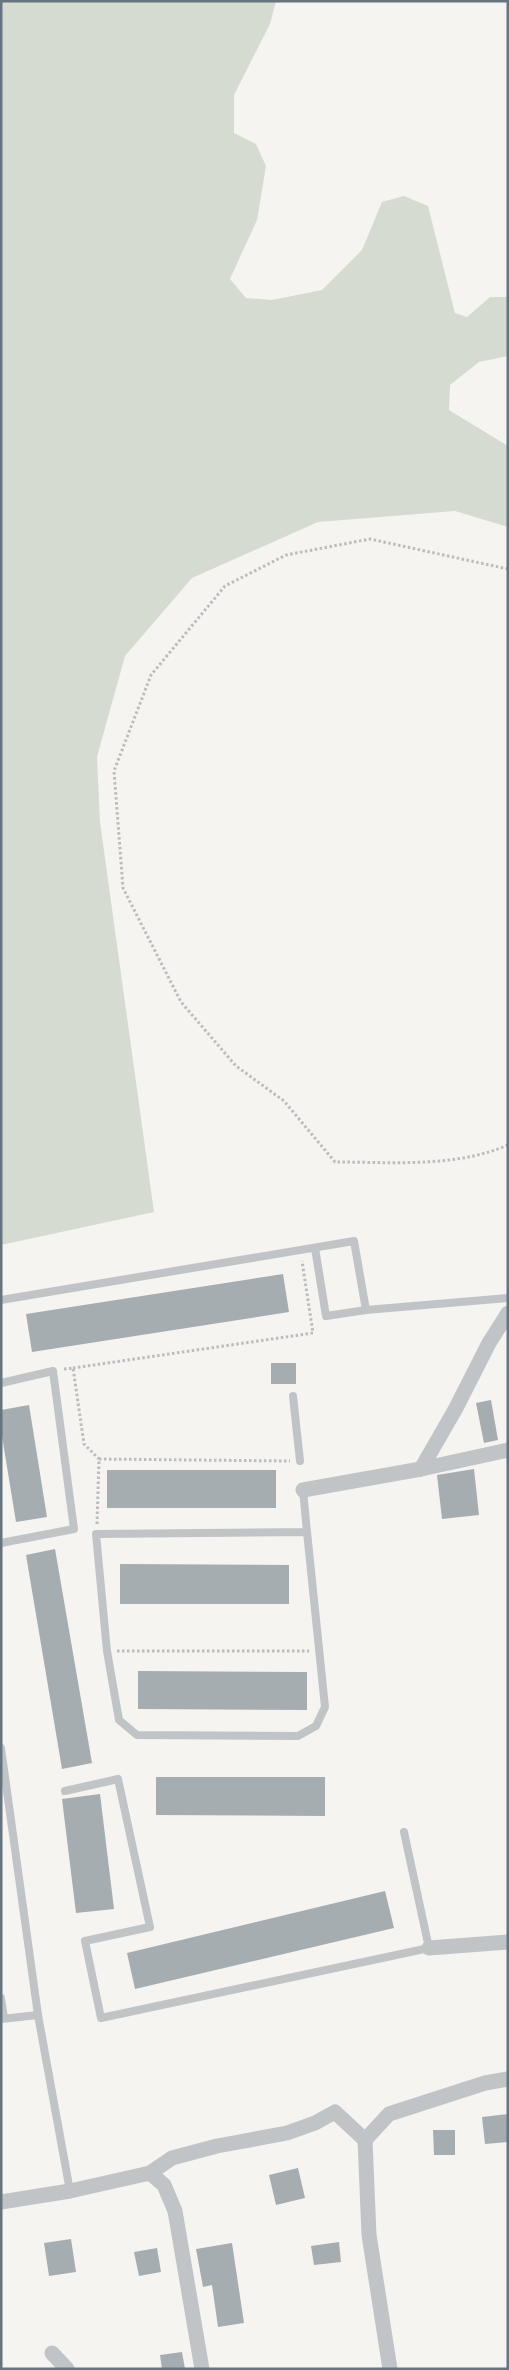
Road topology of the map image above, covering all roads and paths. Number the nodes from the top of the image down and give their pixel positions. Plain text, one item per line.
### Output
1 (508, 569) edge
2 (508, 1145) edge
3 (315, 1248) junction
4 (300, 1250) junction
5 (508, 1298) edge
6 (1, 1300) edge
7 (366, 1310) junction
8 (508, 1314) edge
9 (73, 1368) junction
10 (53, 1371) junction
11 (1, 1383) edge
12 (293, 1396) dead end
13 (508, 1450) edge
14 (99, 1459) junction
15 (300, 1461) joint
16 (421, 1469) junction
17 (303, 1490) joint
18 (307, 1532) junction
19 (96, 1534) junction
20 (1, 1543) edge
21 (107, 1651) junction
22 (319, 1651) junction
23 (1, 1748) edge
24 (65, 1791) dead end
25 (404, 1832) dead end
26 (508, 1942) edge
27 (429, 1948) junction
28 (1, 1998) edge
29 (38, 2014) junction
30 (3, 2018) edge
31 (508, 2079) edge
32 (365, 2140) junction
33 (150, 2173) junction
34 (70, 2191) junction
35 (1, 2202) edge
36 (52, 2353) dead end
37 (67, 2369) edge
38 (202, 2369) edge
39 (390, 2369) edge

1 - 2 path
3 - 4 lane
3 - 7 lane
3 - 7 lane
4 - 6 lane
4 - 9 path
5 - 7 lane
8 - 16 street
9 - 10 path
9 - 14 path
10 - 11 lane
10 - 20 lane
12 - 15 lane
13 - 16 street
14 - 15 path
14 - 19 path
16 - 17 street
17 - 18 lane
18 - 19 lane
18 - 22 lane
19 - 21 lane
21 - 22 path
21 - 22 lane
23 - 29 lane
24 - 27 lane
25 - 27 lane
26 - 27 street
28 - 30 lane
29 - 30 lane
29 - 34 lane
31 - 32 street
32 - 33 street
32 - 39 street
33 - 34 street
33 - 38 street
34 - 35 street
36 - 37 street

